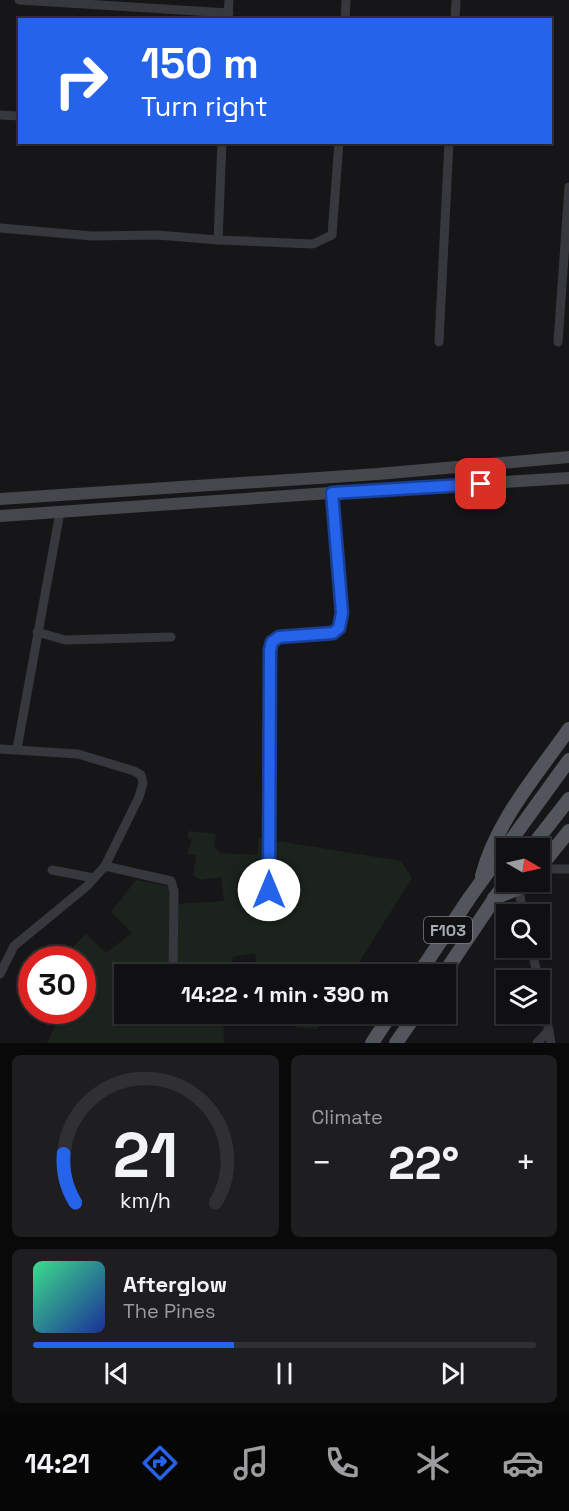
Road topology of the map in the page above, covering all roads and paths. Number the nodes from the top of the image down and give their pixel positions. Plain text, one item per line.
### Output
1 (19, 0) edge
2 (229, 0) edge
3 (346, 0) edge
4 (456, 0) edge
5 (36, 1) edge
6 (228, 16) edge
7 (345, 18) edge
8 (455, 18) edge
9 (0, 115) edge
10 (18, 116) edge
11 (222, 144) edge
12 (339, 144) edge
13 (449, 144) edge
14 (569, 187) edge
15 (0, 228) edge
16 (218, 240) junction
17 (439, 342) dead end
18 (558, 342) dead end
19 (569, 457) edge
20 (569, 478) edge
21 (332, 493) junction
22 (0, 499) edge
23 (60, 512) junction
24 (0, 516) edge
25 (37, 632) junction
26 (171, 637) dead end
27 (569, 729) edge
28 (0, 749) edge
29 (17, 749) junction
30 (569, 760) edge
31 (569, 798) edge
32 (569, 831) edge
33 (538, 838) edge
34 (550, 855) edge
35 (105, 866) junction
36 (550, 868) edge
37 (569, 869) edge
38 (52, 870) dead end
39 (94, 878) junction
40 (480, 885) junction
41 (503, 892) edge
42 (269, 914) dead end
43 (173, 964) edge
44 (426, 964) edge
45 (450, 964) edge
46 (0, 974) edge
47 (385, 1024) edge
48 (409, 1024) edge
49 (548, 1024) edge
50 (549, 1030) junction
51 (372, 1043) edge
52 (396, 1043) edge
53 (537, 1043) edge
54 (551, 1043) edge

1 - 5 street
2 - 6 street
3 - 7 street
4 - 8 street
5 - 6 street
9 - 10 street
11 - 16 street
12 - 16 street
13 - 17 street
14 - 18 street
15 - 16 street
19 - 22 main road
20 - 21 main road
21 - 23 main road
21 - 42 street
23 - 24 main road
23 - 25 street
25 - 26 street
25 - 29 street
27 - 40 main road
28 - 29 street
29 - 35 street
30 - 40 main road, F103
31 - 33 main road
32 - 34 main road
35 - 39 street
35 - 43 street
36 - 37 street
38 - 39 street
39 - 46 street
40 - 44 main road, F103
41 - 45 main road, F103
47 - 51 main road
48 - 52 main road
49 - 50 street
50 - 53 street
50 - 54 street

